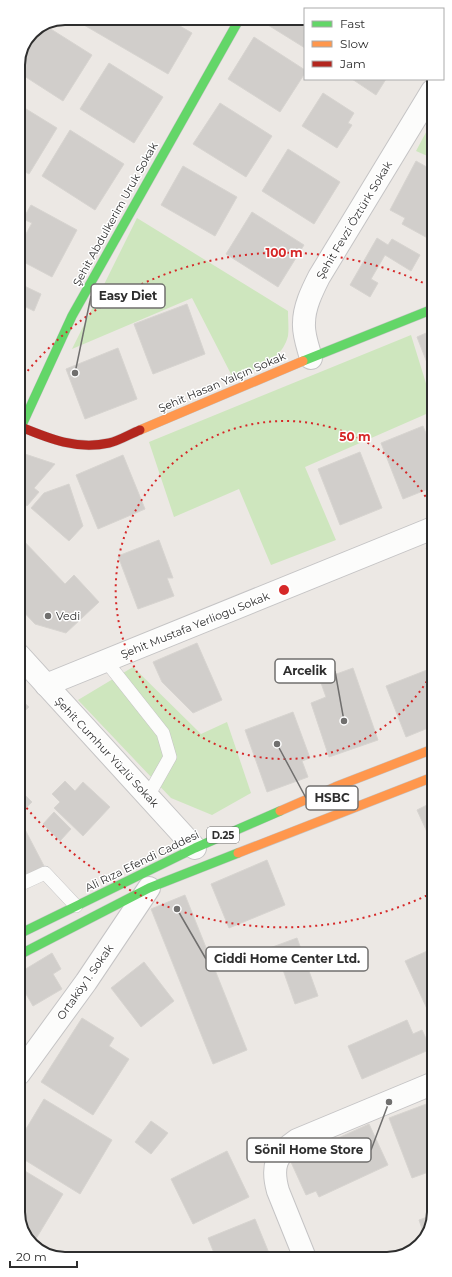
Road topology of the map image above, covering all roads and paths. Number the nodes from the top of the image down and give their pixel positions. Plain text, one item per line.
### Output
1 (236, 25) edge
2 (427, 99) edge
3 (427, 311) edge
4 (311, 358) junction
5 (25, 419) edge
6 (25, 430) edge
7 (427, 530) edge
8 (106, 661) junction
9 (25, 662) edge
10 (46, 685) junction
11 (427, 751) edge
12 (427, 779) edge
13 (148, 796) junction
14 (195, 848) junction
15 (25, 882) edge
16 (149, 888) junction
17 (76, 906) junction
18 (25, 931) edge
19 (25, 952) edge
20 (25, 1067) edge
21 (427, 1086) edge
22 (303, 1252) edge

1 - 5 main road, Şehit Abdulkerim Uruk Sokak
2 - 4 street, Şehit Fevzi Öztürk Sokak
3 - 4 main road, Şehit Hasan Yalçın Sokak
4 - 6 main road, Şehit Hasan Yalçın Sokak
7 - 8 street, Şehit Mustafa Yerliogu Sokak
8 - 10 street, Şehit Mustafa Yerliogu Sokak
8 - 13 lane
9 - 10 street, Şehit Cumhur Yüzlü Sokak
10 - 13 street, Şehit Cumhur Yüzlü Sokak
11 - 14 main road, Ali Rıza Efendi Caddesi / D.25
12 - 16 main road, D.25
13 - 14 street, Şehit Cumhur Yüzlü Sokak
14 - 17 main road, Ali Rıza Efendi Caddesi / D.25
15 - 17 lane
16 - 19 main road, D.25
16 - 20 street, Ortaköy 1. Sokak
17 - 18 main road, Ali Rıza Efendi Caddesi / D.25
21 - 22 street

